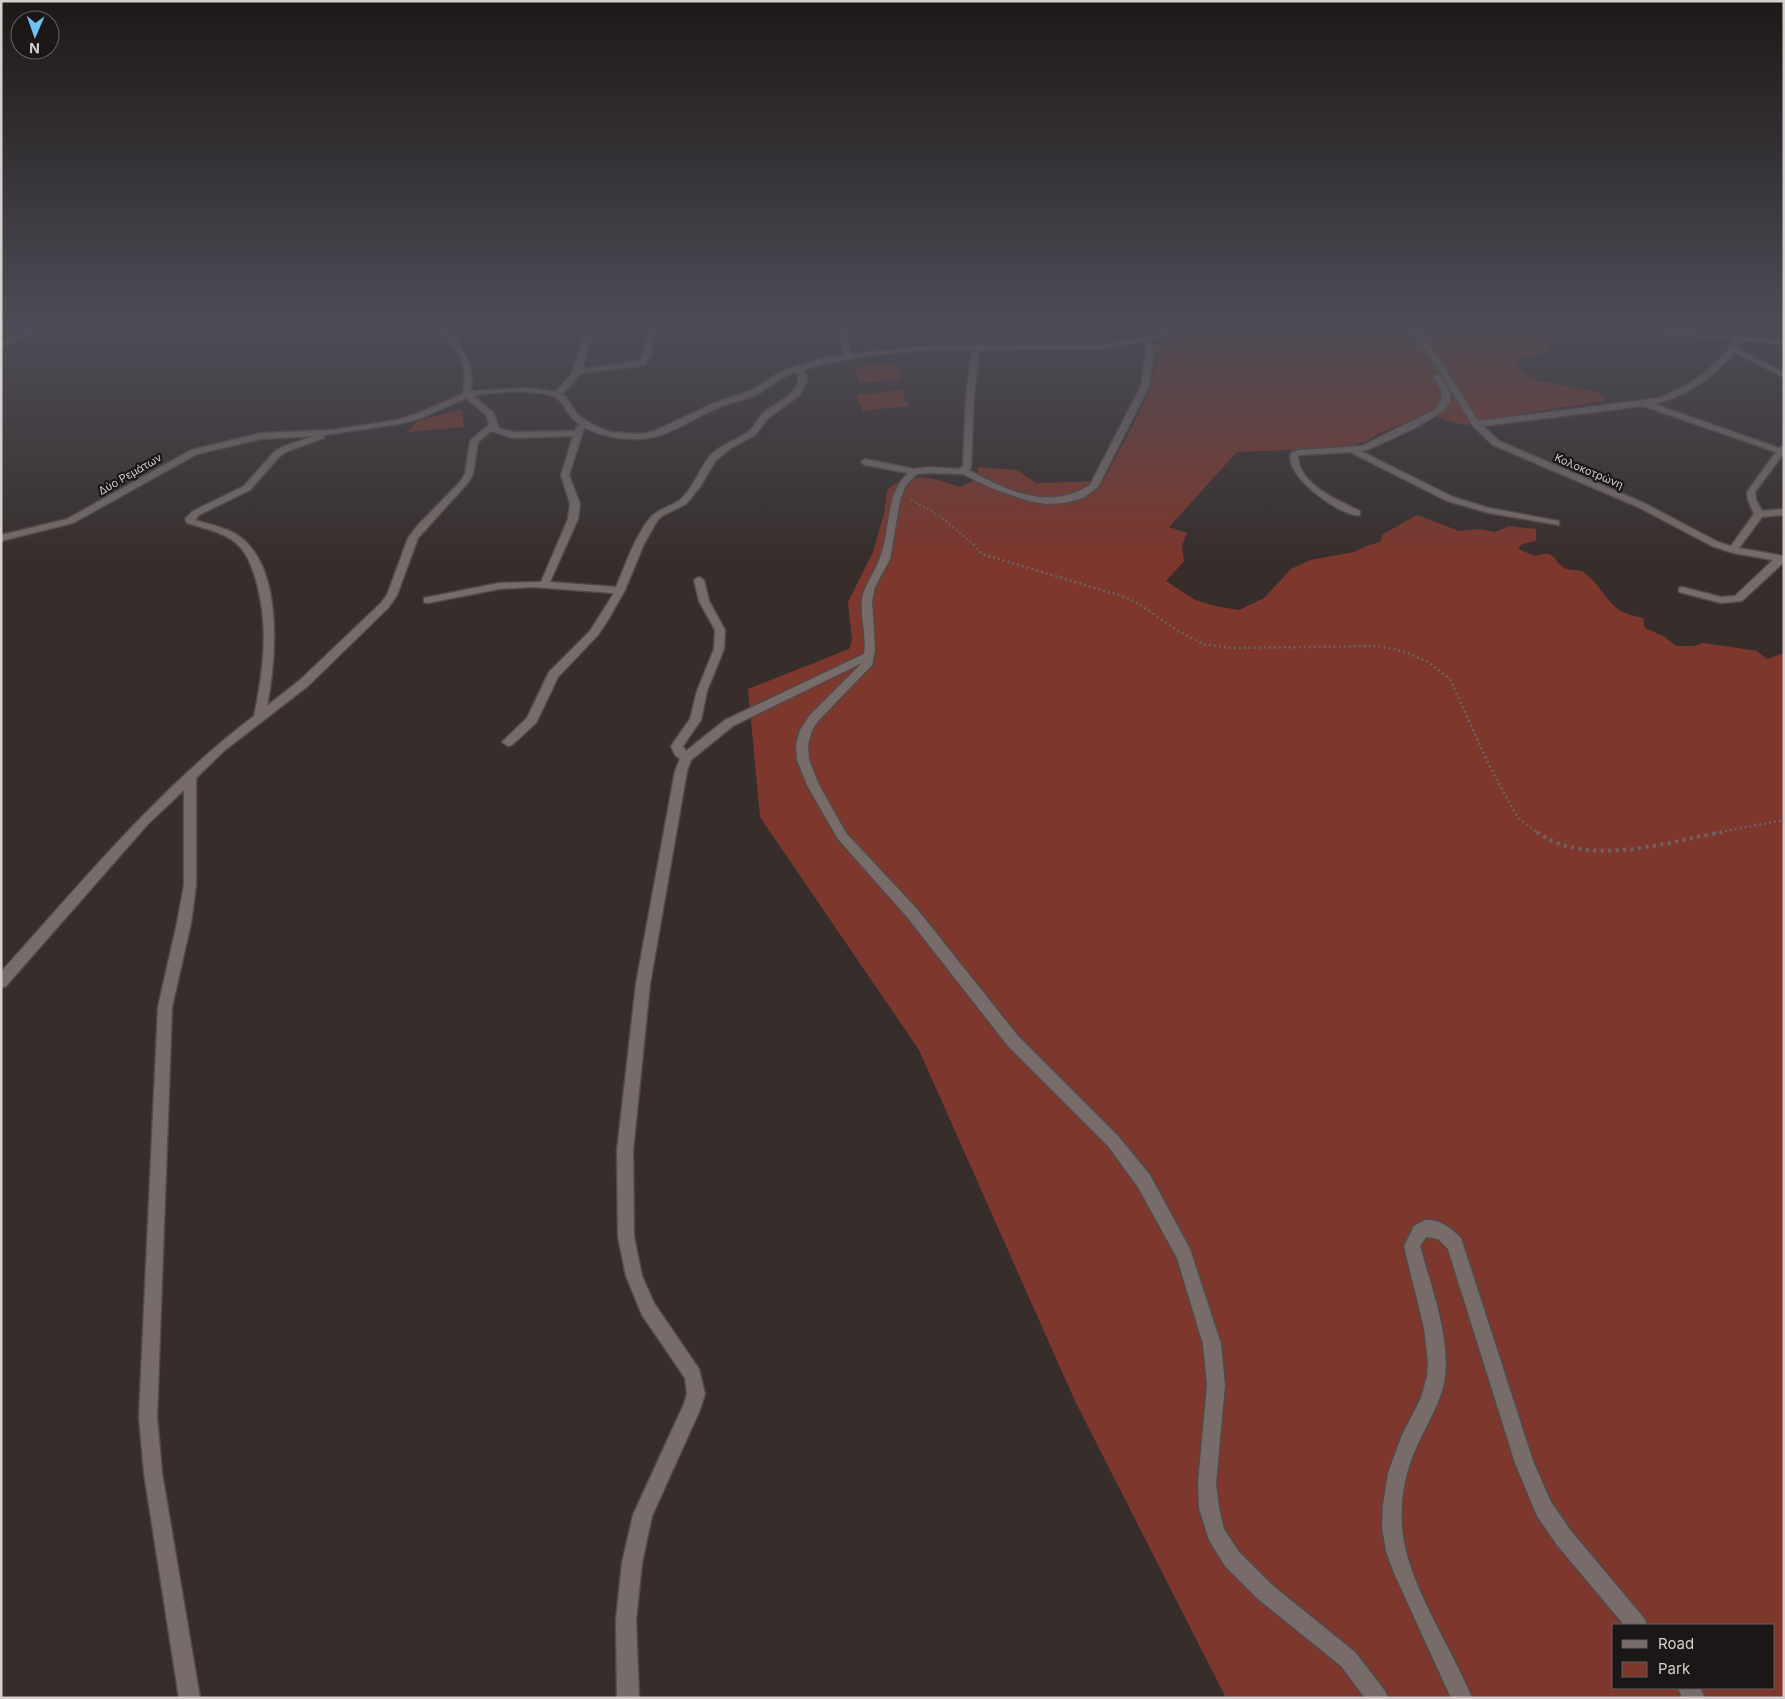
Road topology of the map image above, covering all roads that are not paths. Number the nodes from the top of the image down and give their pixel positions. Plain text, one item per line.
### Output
1 (444, 404) edge
2 (478, 404) edge
3 (567, 404) edge
4 (719, 404) edge
5 (782, 404) edge
6 (970, 404) edge
7 (1136, 404) edge
8 (1445, 404) edge
9 (1463, 404) edge
10 (1635, 404) edge
11 (1649, 404) edge
12 (584, 424) junction
13 (1476, 424) junction
14 (493, 425) junction
15 (333, 432) junction
16 (577, 433) junction
17 (1782, 449) edge
18 (1354, 450) junction
19 (865, 462) dead end
20 (964, 471) junction
21 (914, 472) junction
22 (1784, 512) edge
23 (1358, 513) dead end
24 (1759, 514) junction
25 (1556, 523) dead end
26 (1, 538) edge
27 (1733, 550) junction
28 (1783, 558) edge
29 (699, 580) dead end
30 (544, 585) junction
31 (620, 590) junction
32 (1682, 590) dead end
33 (428, 600) dead end
34 (870, 655) junction
35 (259, 718) junction
36 (508, 742) dead end
37 (686, 758) junction
38 (190, 779) junction
39 (1, 982) edge
40 (1636, 1624) edge
41 (190, 1698) edge
42 (628, 1698) edge
43 (1378, 1698) edge
44 (1462, 1698) edge

1 - 15 street, Δύο Ρεμάτων
2 - 14 street
3 - 12 street
4 - 12 street
5 - 31 street
6 - 20 street
7 - 20 street
8 - 18 street
9 - 13 street, Κολοκοτρώνη
10 - 13 street
11 - 17 street
12 - 16 street
13 - 27 street, Κολοκοτρώνη
14 - 16 street
14 - 35 street
15 - 26 street, Δύο Ρεμάτων
15 - 35 street
16 - 30 street
17 - 24 street
18 - 23 street
18 - 25 street
19 - 21 street
20 - 21 street
21 - 34 street
22 - 24 street
24 - 27 street
27 - 28 street, Κολοκοτρώνη
28 - 32 street
29 - 37 street
30 - 31 street
30 - 33 street
31 - 36 street
34 - 37 street
34 - 43 street
35 - 38 street
37 - 42 street
38 - 39 street
38 - 41 street
40 - 44 street

